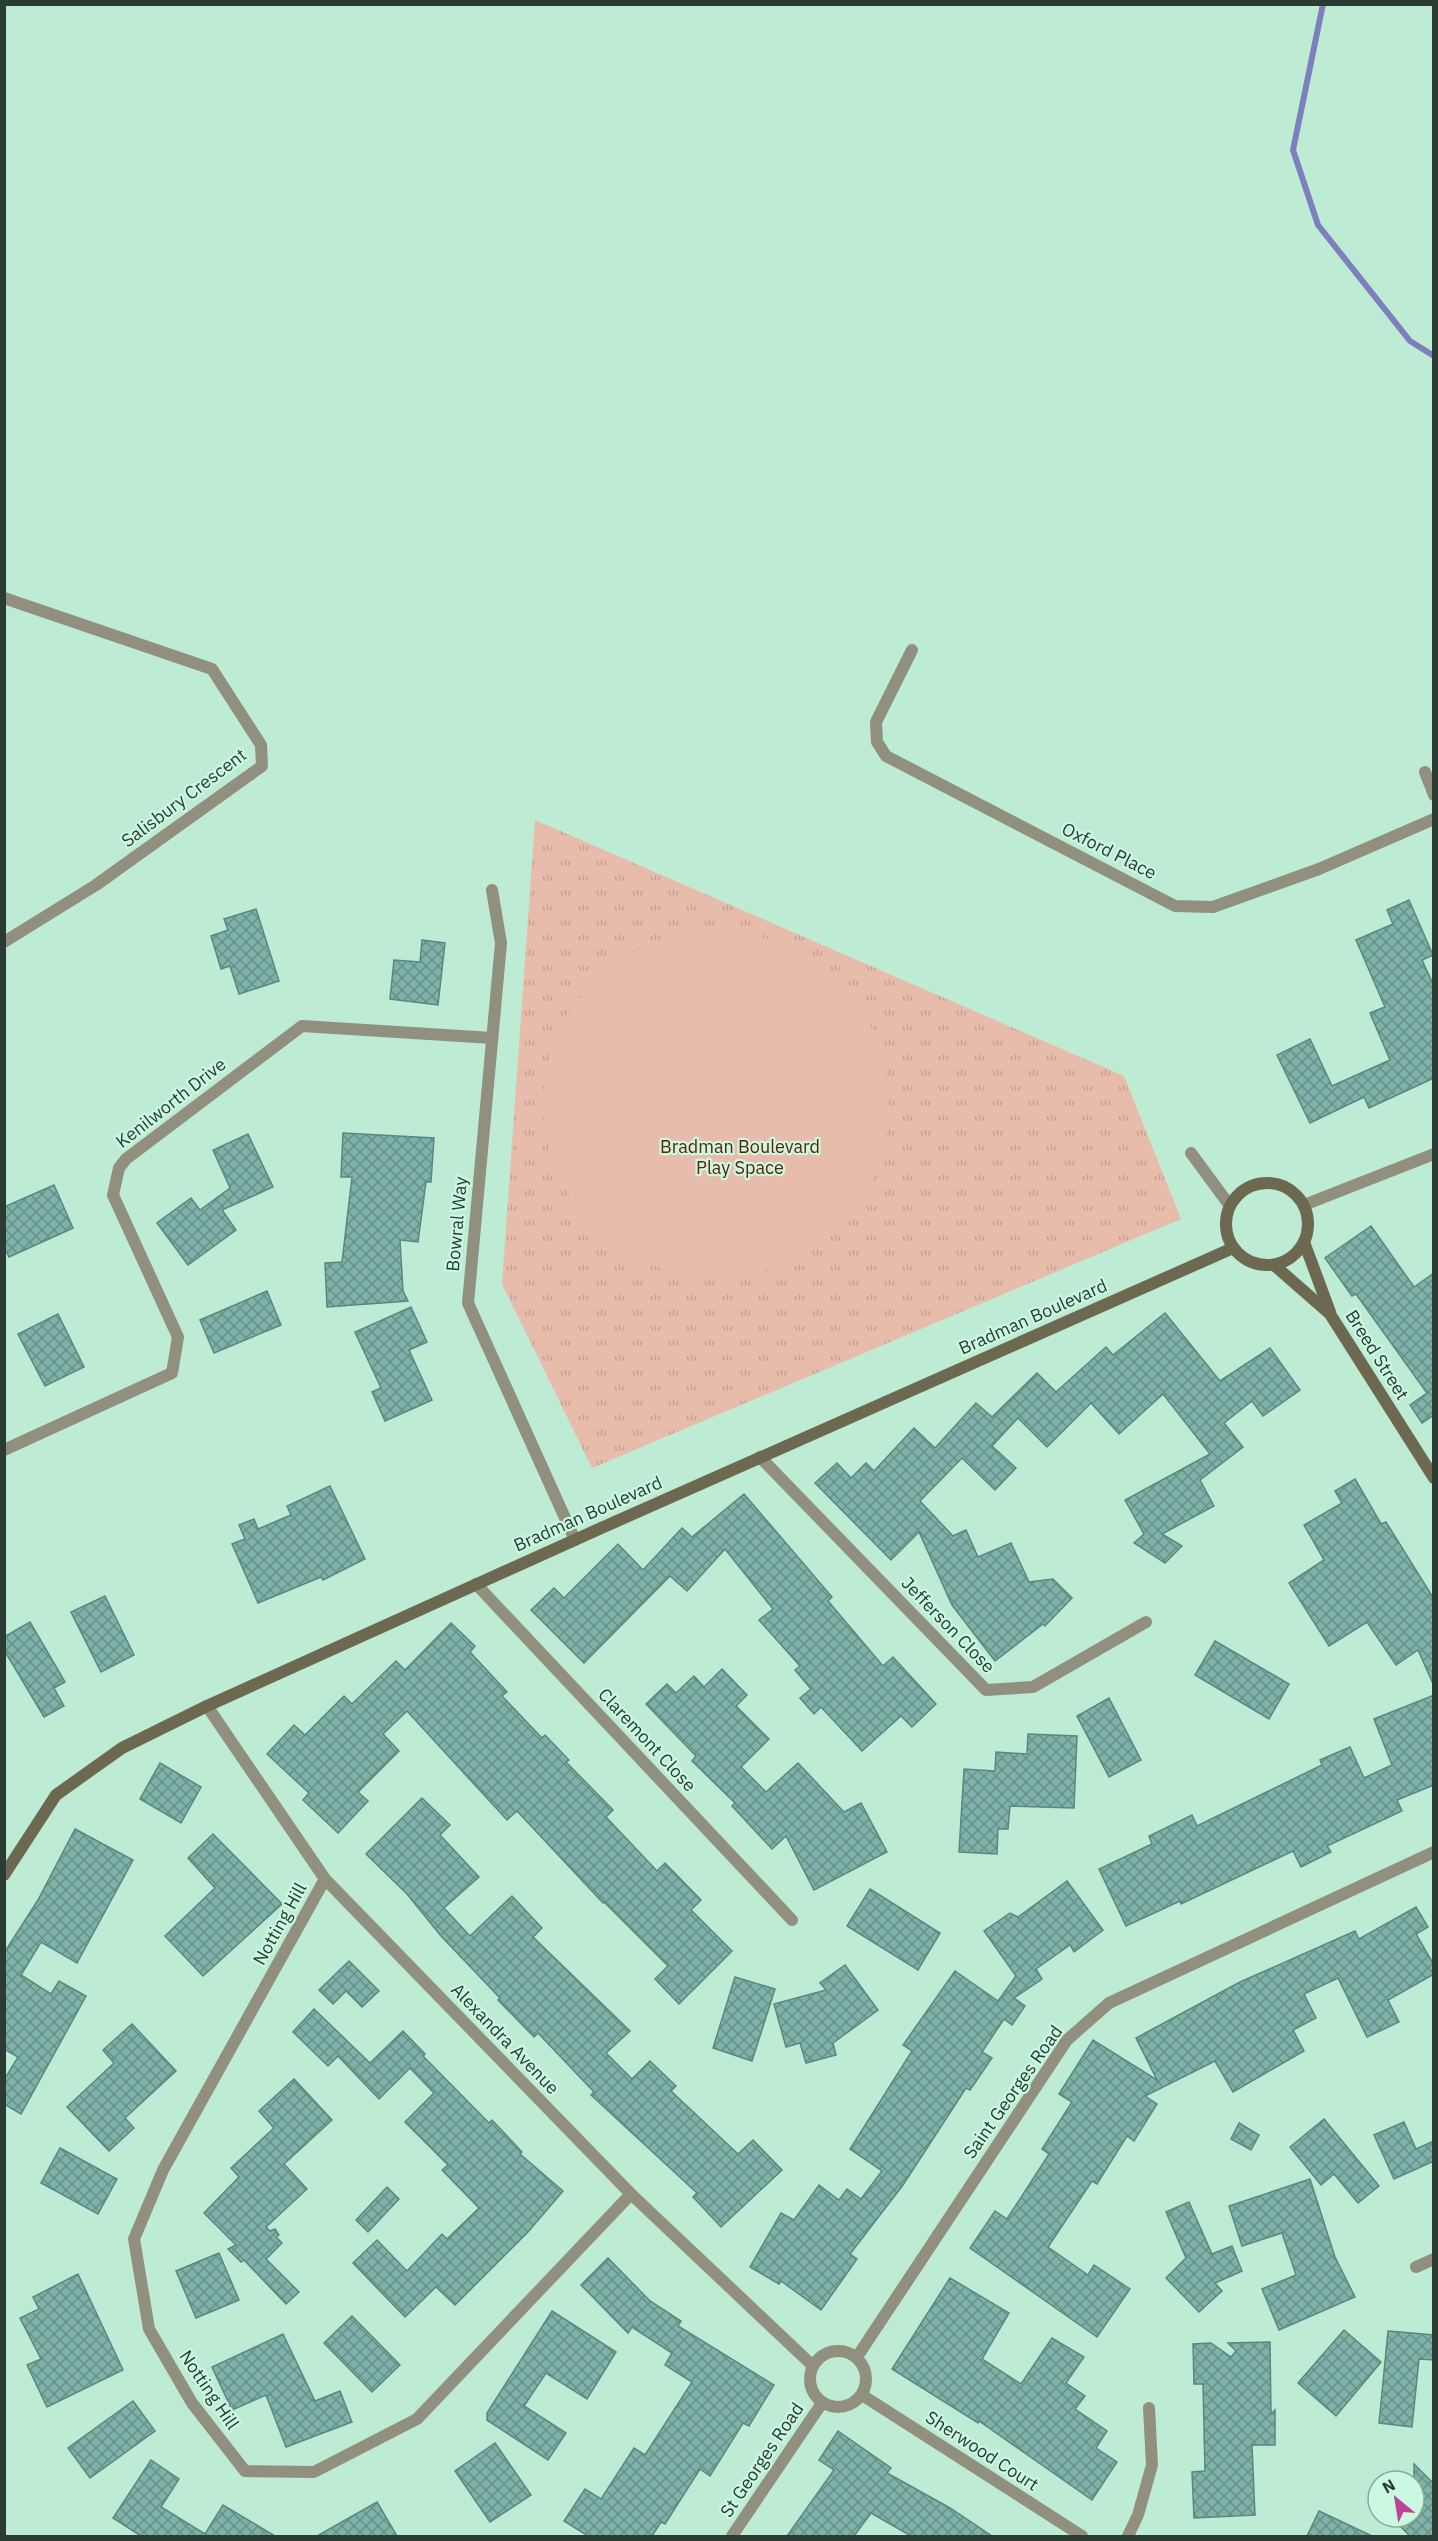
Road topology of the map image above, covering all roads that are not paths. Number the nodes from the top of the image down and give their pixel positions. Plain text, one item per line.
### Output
1 (4, 598) edge
2 (912, 650) dead end
3 (1425, 772) dead end
4 (1434, 795) edge
5 (1434, 819) edge
6 (492, 890) dead end
7 (4, 942) edge
8 (492, 1038) junction
9 (1191, 1153) dead end
10 (1434, 1154) edge
11 (1304, 1205) junction
12 (1230, 1206) junction
13 (1304, 1242) junction
14 (1233, 1248) junction
15 (1274, 1265) junction
16 (1330, 1314) junction
17 (4, 1450) edge
18 (760, 1457) junction
19 (1434, 1478) edge
20 (575, 1540) junction
21 (476, 1584) junction
22 (1146, 1622) dead end
23 (207, 1706) junction
24 (1434, 1852) edge
25 (4, 1875) edge
26 (325, 1879) junction
27 (792, 1920) dead end
28 (631, 2194) junction
29 (1434, 2259) edge
30 (1416, 2267) dead end
31 (856, 2357) junction
32 (813, 2366) junction
33 (862, 2395) junction
34 (822, 2403) junction
35 (1149, 2408) dead end
36 (732, 2536) edge
37 (1082, 2536) edge
38 (1128, 2536) edge

1 - 7 street, Salisbury Crescent
2 - 5 street, Oxford Place
3 - 4 street
6 - 8 street, Bowral Way
8 - 17 street, Kenilworth Drive
8 - 20 street, Bowral Way
9 - 12 street
10 - 11 street
11 - 12 street
11 - 13 street
12 - 14 street
13 - 15 street
13 - 16 street
14 - 15 street
14 - 18 street, Bradman Boulevard
15 - 16 street, Breed Street
16 - 19 street, Breed Street
18 - 20 street, Bradman Boulevard
18 - 22 street, Jefferson Close
20 - 21 street, Bradman Boulevard
21 - 23 street, Bradman Boulevard
21 - 27 street, Claremont Close
23 - 25 street, Bradman Boulevard
23 - 26 street, Alexandra Avenue
24 - 31 street, Saint Georges Road
26 - 28 street, Alexandra Avenue
26 - 28 street, Notting Hill
28 - 32 street, Alexandra Avenue
29 - 30 street
31 - 32 street
31 - 33 street
32 - 34 street
33 - 34 street
33 - 37 street, Sherwood Court
34 - 36 street, St Georges Road
35 - 38 street

